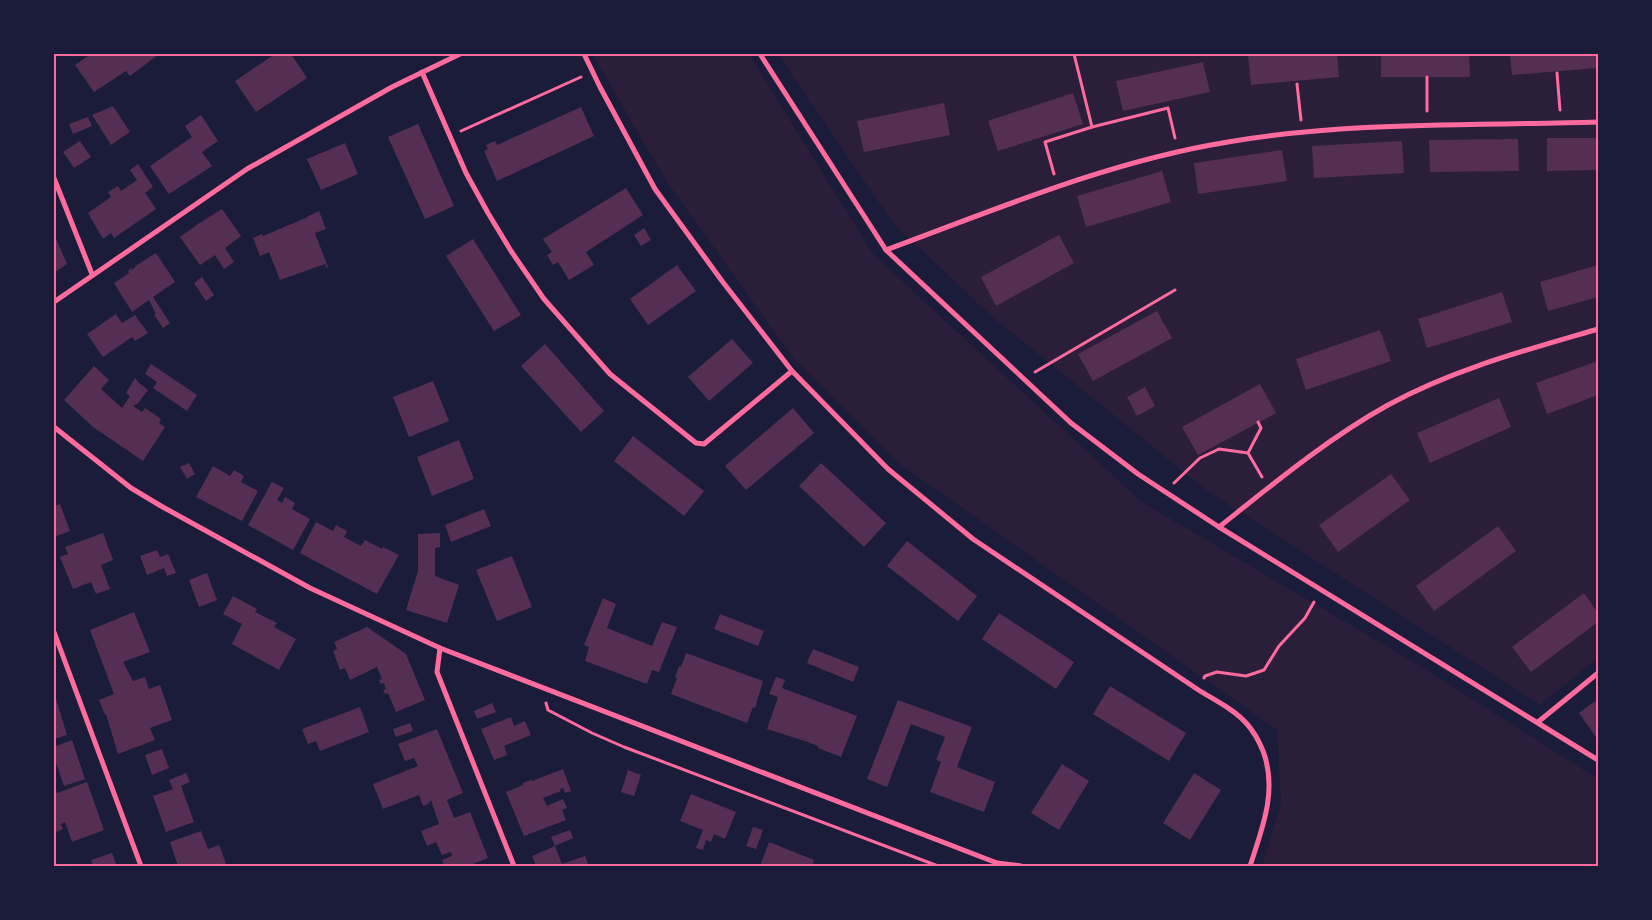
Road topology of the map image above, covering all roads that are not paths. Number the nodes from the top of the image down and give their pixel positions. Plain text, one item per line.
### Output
1 (460, 54) edge
2 (584, 54) edge
3 (760, 54) edge
4 (422, 72) junction
5 (1598, 122) edge
6 (54, 178) edge
7 (886, 250) junction
8 (92, 274) junction
9 (54, 302) edge
10 (1598, 330) edge
11 (792, 371) junction
12 (54, 427) edge
13 (1219, 527) junction
14 (54, 632) edge
15 (440, 648) junction
16 (1598, 673) edge
17 (1538, 722) junction
18 (1598, 760) edge
19 (141, 866) edge
20 (514, 866) edge
21 (1021, 866) edge
22 (1250, 866) edge

1 - 4 street
2 - 11 street
3 - 7 street
4 - 8 street
4 - 11 street
5 - 7 street
6 - 8 street
7 - 13 street
8 - 9 street
10 - 13 street
11 - 22 street
12 - 15 street
13 - 17 street
14 - 19 street
15 - 20 street
15 - 21 street
16 - 17 street
17 - 18 street

